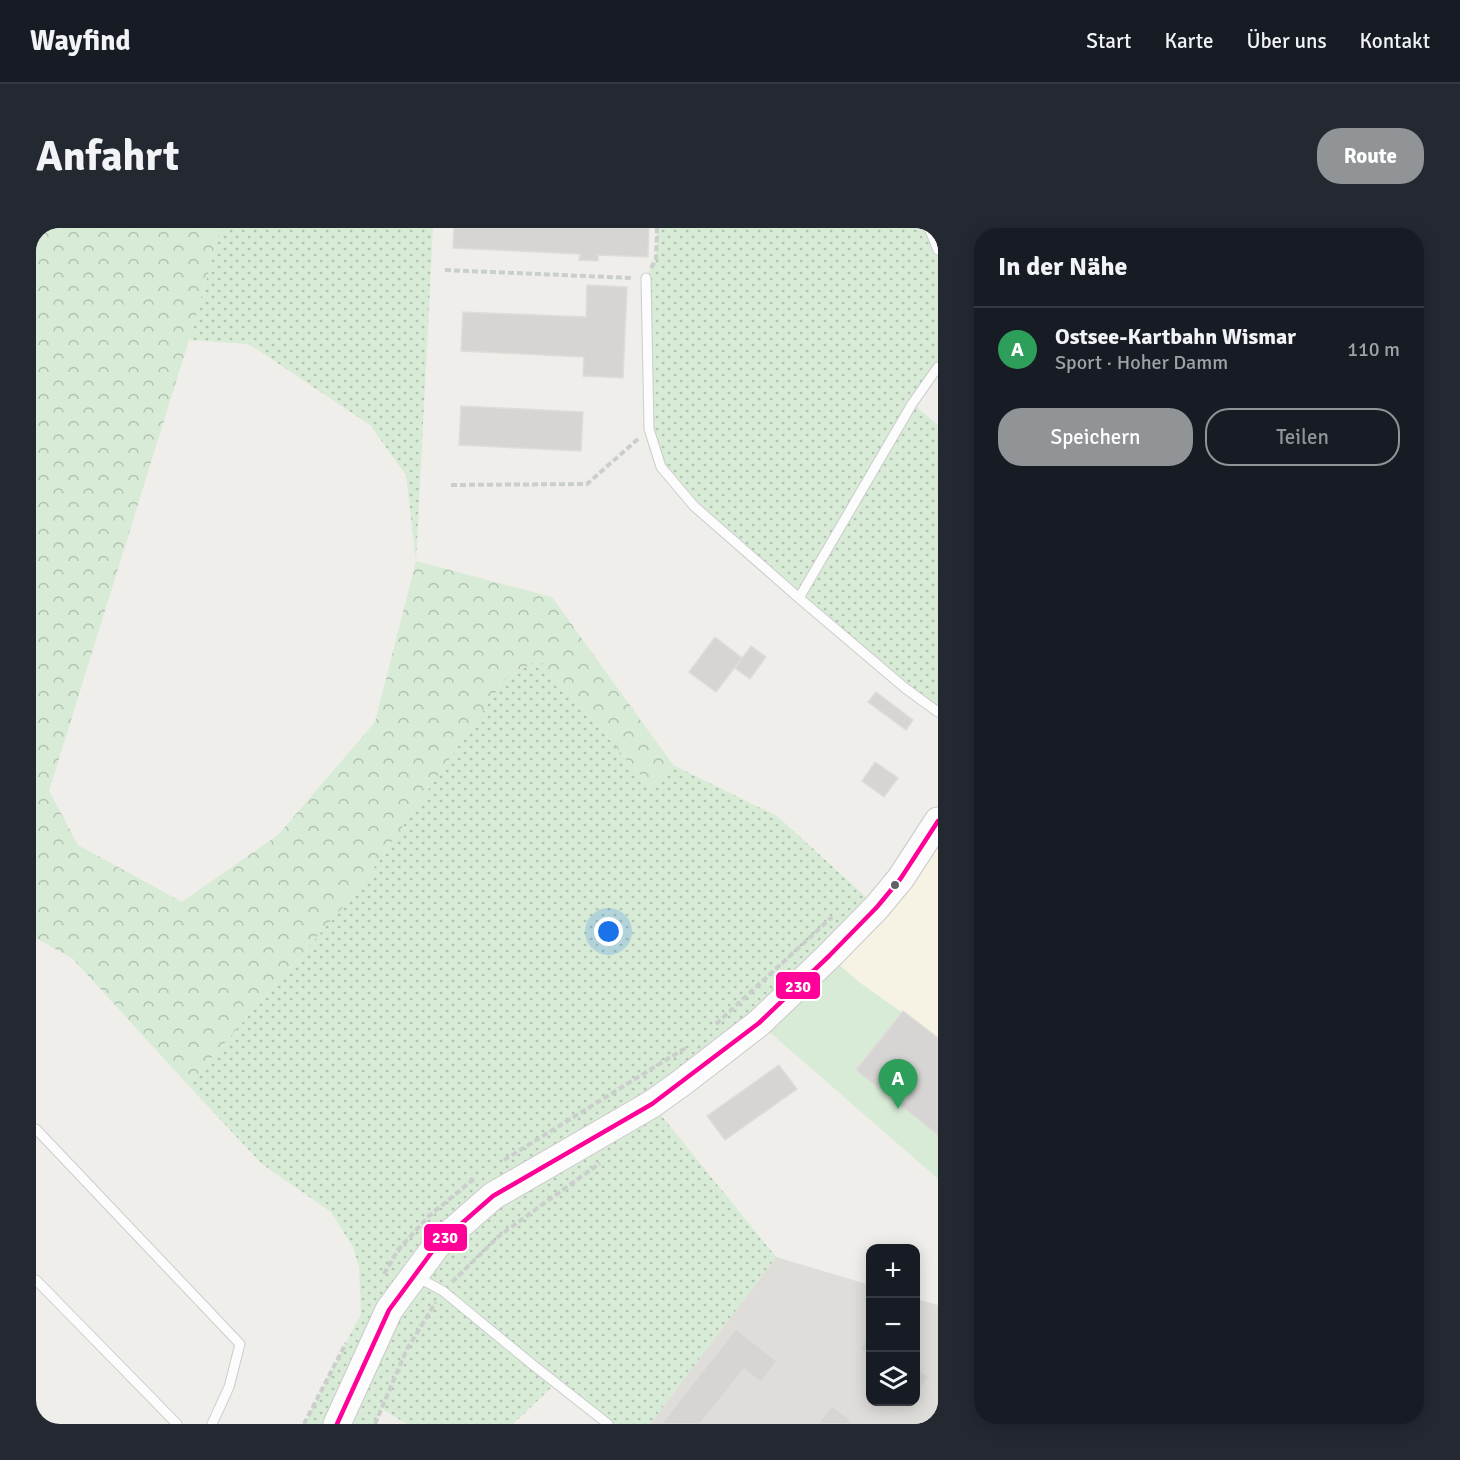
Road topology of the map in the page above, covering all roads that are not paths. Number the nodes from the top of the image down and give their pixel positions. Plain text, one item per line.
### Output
1 (929, 228) edge
2 (938, 250) edge
3 (646, 278) road end
4 (938, 368) edge
5 (799, 598) junction
6 (938, 711) edge
7 (936, 831) edge
8 (36, 1129) edge
9 (415, 1276) junction
10 (36, 1280) edge
11 (177, 1424) edge
12 (212, 1424) edge
13 (337, 1424) edge
14 (608, 1424) edge

1 - 2 lane
3 - 5 lane
4 - 5 lane
5 - 6 lane
7 - 9 main road
8 - 12 lane
9 - 13 main road
9 - 14 lane
10 - 11 lane

